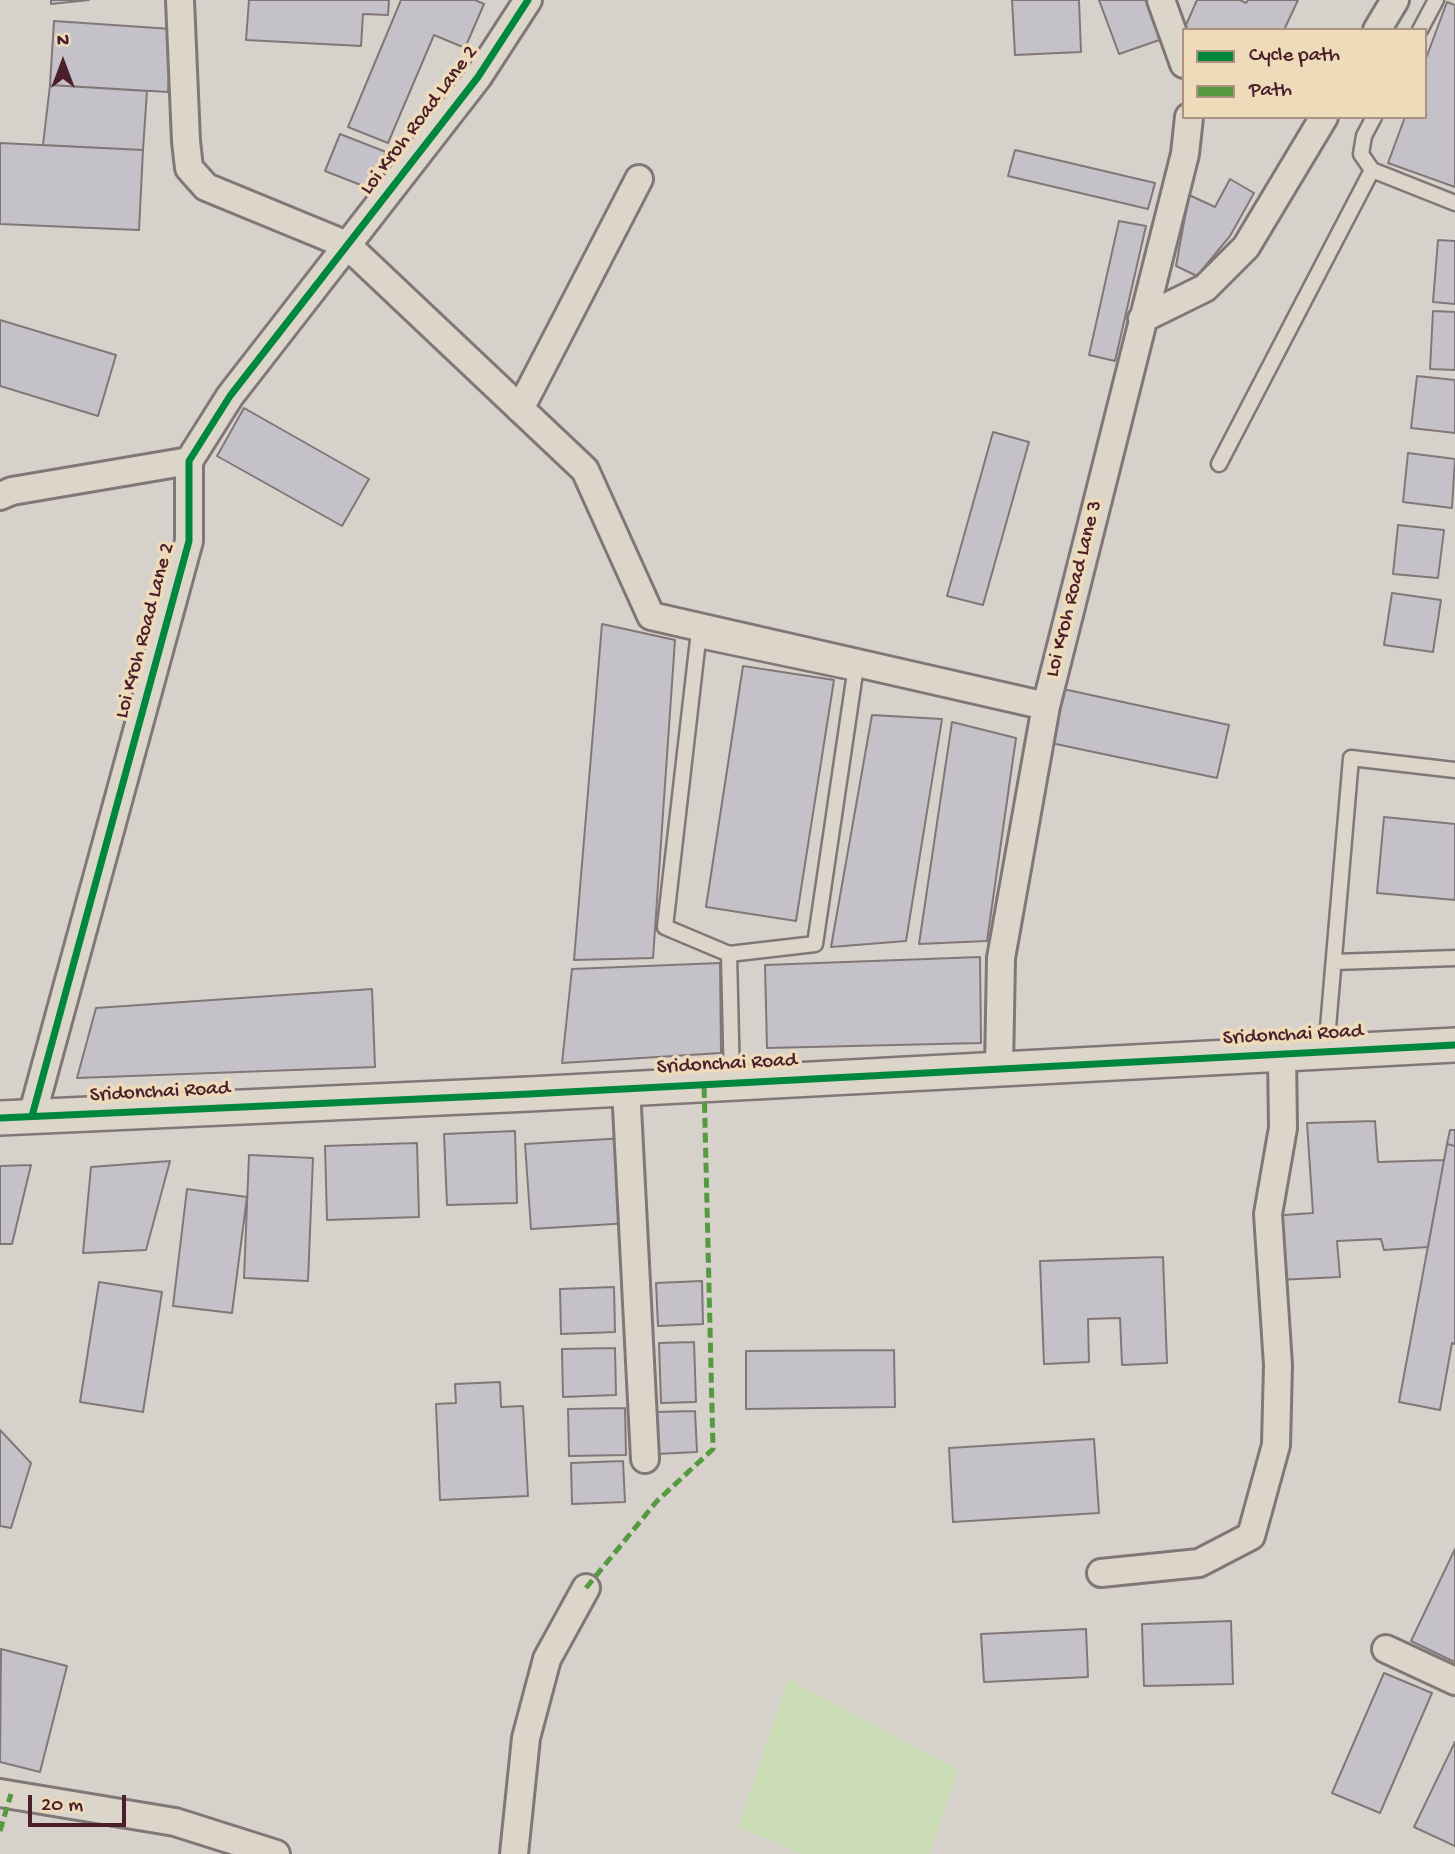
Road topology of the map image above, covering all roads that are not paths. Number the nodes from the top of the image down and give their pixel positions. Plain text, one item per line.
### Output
1 (180, 0) edge
2 (528, 0) edge
3 (1161, 0) edge
4 (1395, 0) edge
5 (1436, 0) edge
6 (1378, 28) edge
7 (1421, 28) edge
8 (1182, 58) edge
9 (1189, 119) edge
10 (1323, 119) edge
11 (1373, 119) edge
12 (1372, 170) junction
13 (639, 179) dead end
14 (1455, 203) edge
15 (346, 245) junction
16 (1142, 319) junction
17 (520, 409) junction
18 (189, 461) junction
19 (1219, 464) dead end
20 (0, 496) edge
21 (1046, 706) junction
22 (1455, 769) edge
23 (729, 954) junction
24 (1455, 958) edge
25 (1334, 961) junction
26 (1455, 1045) edge
27 (1326, 1051) junction
28 (1282, 1054) junction
29 (999, 1068) junction
30 (732, 1082) junction
31 (626, 1088) junction
32 (16, 1117) edge
33 (645, 1459) dead end
34 (1101, 1573) dead end
35 (586, 1588) dead end
36 (1387, 1649) dead end
37 (1455, 1681) edge
38 (0, 1793) edge
39 (276, 1854) edge
40 (514, 1854) edge

1 - 15 street
2 - 15 street, Loi Kroh Road Lane 2
3 - 8 street
4 - 6 street
5 - 7 lane
9 - 16 street, Loi Kroh Road Lane 3
10 - 16 street
11 - 12 lane
12 - 14 lane
12 - 19 lane
13 - 17 street
15 - 17 street
15 - 18 street, Loi Kroh Road Lane 2
16 - 21 street, Loi Kroh Road Lane 3
17 - 21 street
18 - 20 street
18 - 32 street, Loi Kroh Road Lane 2
21 - 29 street, Loi Kroh Road Lane 3
22 - 25 lane
23 - 23 lane
23 - 30 lane
24 - 25 lane
25 - 27 lane
26 - 27 street, Sridonchai Road
27 - 28 street, Sridonchai Road
28 - 29 street, Sridonchai Road
28 - 34 street
29 - 30 street, Sridonchai Road
30 - 31 street, Sridonchai Road
31 - 32 street, Sridonchai Road
31 - 33 street
35 - 40 street
36 - 37 street
38 - 39 street

